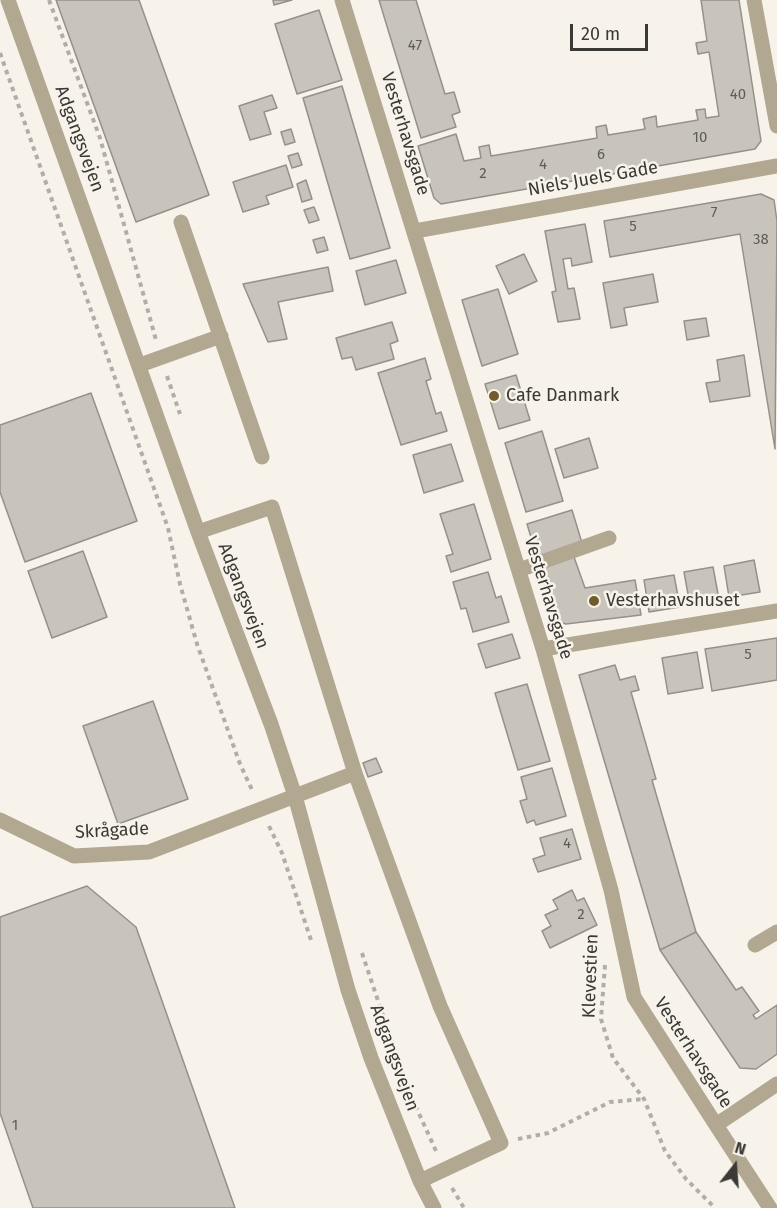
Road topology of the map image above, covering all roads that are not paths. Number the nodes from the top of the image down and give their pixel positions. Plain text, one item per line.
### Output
1 (8, 0) edge
2 (342, 0) edge
3 (754, 0) edge
4 (777, 126) edge
5 (777, 166) edge
6 (181, 222) dead end
7 (415, 231) junction
8 (221, 336) junction
9 (140, 364) junction
10 (262, 457) dead end
11 (198, 532) junction
12 (609, 538) dead end
13 (519, 570) junction
14 (777, 612) edge
15 (543, 649) junction
16 (355, 773) junction
17 (296, 796) junction
18 (0, 820) edge
19 (777, 932) edge
20 (755, 945) dead end
21 (777, 1084) edge
22 (716, 1125) junction
23 (420, 1181) junction
24 (434, 1208) edge
25 (770, 1208) edge

1 - 9 street, Adgangsvejen
2 - 7 street, Vesterhavsgade
3 - 4 street
5 - 7 street, Niels Juels Gade
6 - 8 street
7 - 13 street, Vesterhavsgade
8 - 9 street
8 - 10 street
9 - 11 street, Adgangsvejen
11 - 16 street
11 - 17 street, Adgangsvejen
12 - 13 street
13 - 15 street, Vesterhavsgade
14 - 15 street
15 - 22 street, Vesterhavsgade
16 - 17 street, Skrågade
16 - 23 street
17 - 18 street, Skrågade
17 - 23 street, Adgangsvejen
19 - 20 street
21 - 22 street, Vesterhavsgade
22 - 25 street
23 - 24 street, Adgangsvejen

